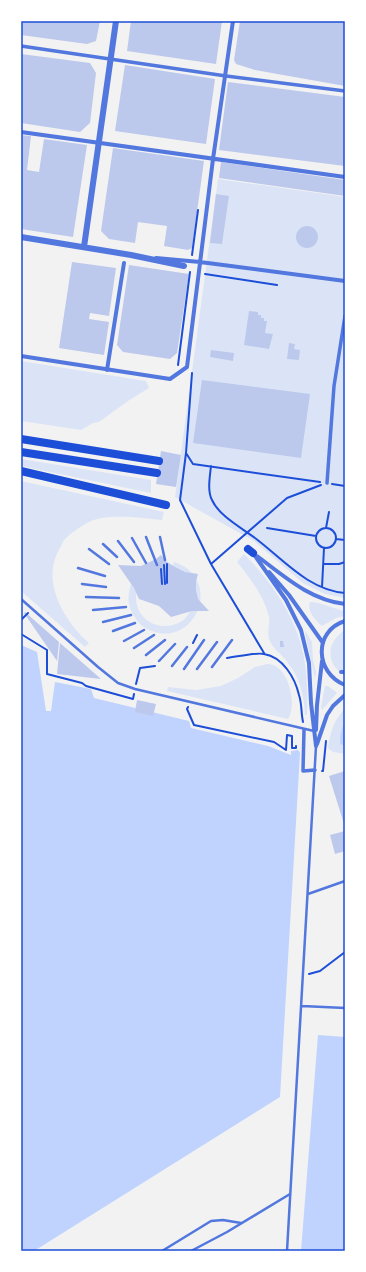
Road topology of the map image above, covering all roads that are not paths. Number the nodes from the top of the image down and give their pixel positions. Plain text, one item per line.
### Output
1 (116, 21) edge
2 (233, 21) edge
3 (21, 46) edge
4 (110, 59) junction
5 (226, 76) junction
6 (345, 91) edge
7 (21, 132) edge
8 (98, 143) junction
9 (214, 159) junction
10 (345, 177) edge
11 (21, 237) edge
12 (84, 247) junction
13 (128, 255) junction
14 (200, 262) junction
15 (124, 263) joint
16 (184, 266) dead end
17 (345, 281) edge
18 (345, 316) edge
19 (21, 356) edge
20 (107, 370) junction
21 (21, 439) edge
22 (21, 452) edge
23 (159, 460) dead end
24 (21, 471) edge
25 (158, 473) dead end
26 (327, 483) road end
27 (166, 505) dead end
28 (146, 537) dead end
29 (160, 537) dead end
30 (132, 538) dead end
31 (118, 541) dead end
32 (104, 544) dead end
33 (89, 549) dead end
34 (250, 551) junction
35 (117, 558) dead end
36 (164, 560) road end
37 (134, 562) dead end
38 (146, 563) dead end
39 (109, 564) dead end
40 (157, 565) dead end
41 (78, 568) dead end
42 (105, 576) dead end
43 (82, 584) dead end
44 (106, 587) dead end
45 (86, 597) dead end
46 (119, 598) dead end
47 (21, 599) edge
48 (345, 604) edge
49 (126, 607) dead end
50 (93, 610) dead end
51 (131, 615) dead end
52 (345, 621) edge
53 (103, 622) dead end
54 (135, 623) dead end
55 (144, 630) dead end
56 (113, 632) dead end
57 (154, 635) dead end
58 (164, 640) dead end
59 (204, 640) dead end
60 (232, 640) dead end
61 (124, 641) dead end
62 (217, 642) dead end
63 (323, 643) junction
64 (175, 644) dead end
65 (187, 647) dead end
66 (134, 648) dead end
67 (146, 655) dead end
68 (159, 661) dead end
69 (322, 661) junction
70 (172, 666) dead end
71 (212, 667) dead end
72 (184, 669) dead end
73 (197, 669) dead end
74 (345, 685) edge
75 (345, 695) edge
76 (304, 730) junction
77 (314, 731) junction
78 (316, 746) junction
79 (315, 770) junction
80 (345, 881) edge
81 (308, 894) junction
82 (302, 1006) junction
83 (345, 1008) edge
84 (290, 1194) junction
85 (241, 1223) junction
86 (162, 1251) edge
87 (191, 1251) edge
88 (287, 1251) edge

1 - 4 street
2 - 5 street
3 - 4 street
4 - 5 street
4 - 8 street
5 - 6 street
5 - 9 street
7 - 8 street
8 - 9 street
8 - 12 street
9 - 10 street
9 - 14 street
11 - 12 street
12 - 13 street
13 - 14 street
13 - 15 street
13 - 16 street
14 - 17 street
14 - 20 street
15 - 20 street
18 - 26 street
19 - 20 street
21 - 23 highway
22 - 25 highway
24 - 27 highway
28 - 40 lane
29 - 36 lane
30 - 38 lane
31 - 37 lane
32 - 35 lane
33 - 39 lane
34 - 48 street
34 - 63 street
34 - 77 street
41 - 42 lane
43 - 44 lane
45 - 46 lane
47 - 76 lane
49 - 50 lane
51 - 53 lane
52 - 63 street
54 - 56 lane
55 - 61 lane
57 - 66 lane
58 - 67 lane
59 - 72 lane
60 - 71 lane
62 - 73 lane
63 - 69 street
64 - 68 lane
65 - 70 lane
69 - 74 street
69 - 78 street
75 - 78 street
76 - 77 lane
76 - 79 street
77 - 78 street
78 - 79 lane
79 - 81 lane
80 - 81 lane
81 - 82 lane
82 - 83 lane
82 - 84 lane
84 - 85 lane
84 - 88 lane
85 - 86 lane
85 - 87 lane

